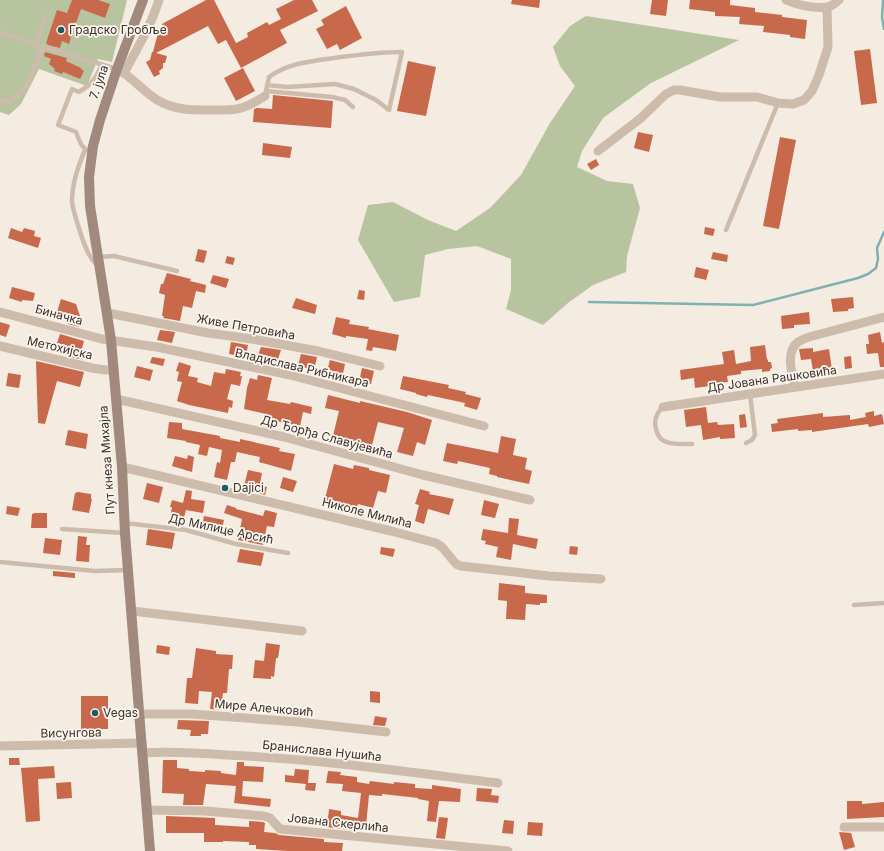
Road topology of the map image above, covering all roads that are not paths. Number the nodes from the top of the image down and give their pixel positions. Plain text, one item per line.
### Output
1 (143, 0) edge
2 (158, 0) edge
3 (786, 0) edge
4 (839, 0) edge
5 (827, 7) junction
6 (46, 15) dead end
7 (0, 32) edge
8 (36, 45) junction
9 (43, 47) junction
10 (102, 64) junction
11 (121, 71) junction
12 (267, 85) junction
13 (266, 93) junction
14 (0, 100) edge
15 (778, 103) junction
16 (353, 106) dead end
17 (89, 151) junction
18 (598, 151) dead end
19 (89, 176) joint
20 (726, 230) dead end
21 (100, 261) junction
22 (177, 271) dead end
23 (0, 312) edge
24 (108, 313) junction
25 (884, 317) edge
26 (111, 340) junction
27 (0, 346) edge
28 (380, 366) dead end
29 (114, 369) junction
30 (884, 374) edge
31 (794, 387) junction
32 (750, 394) junction
33 (116, 399) junction
34 (663, 407) joint
35 (484, 426) dead end
36 (746, 443) dead end
37 (692, 444) dead end
38 (122, 467) junction
39 (530, 500) dead end
40 (125, 522) junction
41 (62, 529) dead end
42 (125, 533) junction
43 (288, 553) dead end
44 (0, 562) edge
45 (128, 570) junction
46 (601, 579) dead end
47 (884, 603) edge
48 (854, 605) dead end
49 (132, 611) junction
50 (302, 631) dead end
51 (140, 714) junction
52 (386, 732) dead end
53 (0, 746) edge
54 (142, 748) junction
55 (498, 783) dead end
56 (147, 810) junction
57 (844, 827) dead end
58 (884, 827) edge
59 (150, 851) edge
60 (508, 851) edge

1 - 11 main road, 7. јула
2 - 11 street
3 - 5 street
4 - 5 street
5 - 15 street
6 - 8 lane
7 - 8 lane
8 - 9 lane
9 - 10 lane
9 - 14 lane
10 - 11 lane
10 - 17 lane
11 - 13 street
11 - 17 main road, 7. јула
12 - 12 lane
12 - 13 lane
13 - 16 lane
15 - 18 street
15 - 20 lane
17 - 19 main road, 7. јула
17 - 21 lane
19 - 21 main road, Пут кнеза Михајла
21 - 22 lane
21 - 24 main road, Пут кнеза Михајла
23 - 26 street, Биначка
24 - 26 main road, Пут кнеза Михајла
24 - 28 street, Живе Петровића
25 - 31 street
26 - 29 main road, Пут кнеза Михајла
26 - 35 street, Владислава Рибникара
27 - 29 street, Метохијска
29 - 33 main road, Пут кнеза Михајла
30 - 31 street, Др Јована Рашковића
31 - 32 street, Др Јована Рашковића
32 - 34 street, Др Јована Рашковића
32 - 36 lane
33 - 38 main road, Пут кнеза Михајла
33 - 39 street, Др Ђорђа Славујевића
34 - 37 lane
38 - 40 main road, Пут кнеза Михајла
38 - 46 street, Николе Милића
40 - 42 main road, Пут кнеза Михајла
40 - 43 lane, Др Милице Арсић
41 - 42 lane
42 - 45 main road, Пут кнеза Михајла
44 - 45 lane
45 - 49 main road, Пут кнеза Михајла
47 - 48 lane
49 - 50 street
49 - 51 main road, Пут кнеза Михајла
51 - 52 street, Мире Алечковић
51 - 54 main road, Пут кнеза Михајла
53 - 54 street, Висунгова
54 - 55 street, Бранислава Нушића
54 - 56 main road, Пут кнеза Михајла
56 - 59 main road, Пут кнеза Михајла
56 - 60 street, Јована Скерлића
57 - 58 street

